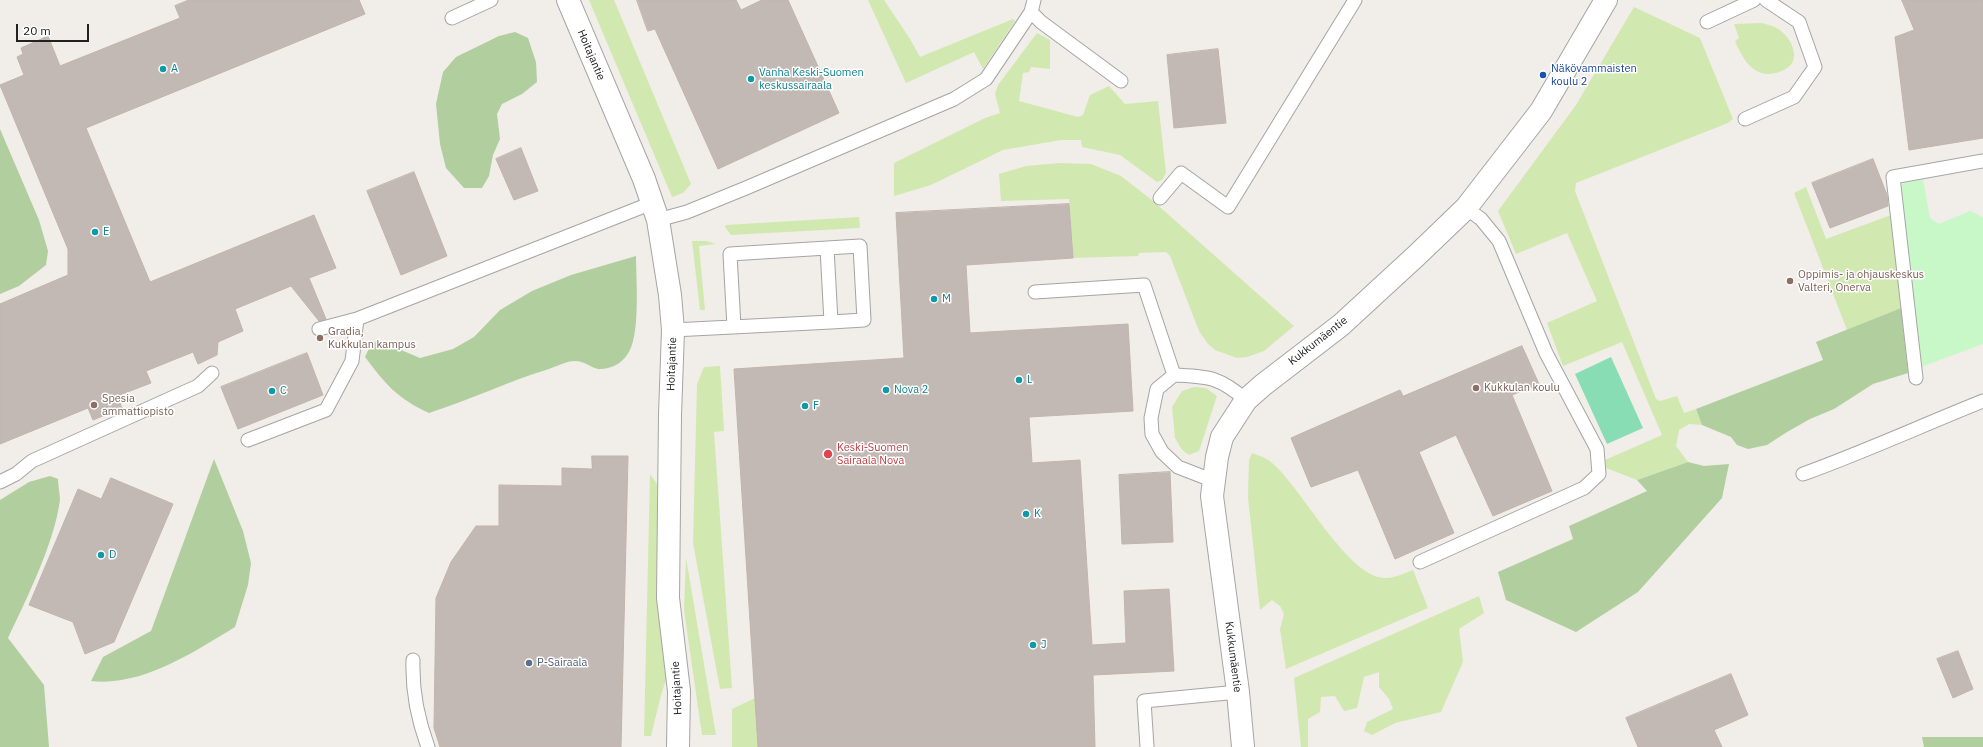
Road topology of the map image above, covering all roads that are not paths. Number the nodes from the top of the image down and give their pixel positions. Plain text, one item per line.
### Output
1 (491, 0) edge
2 (568, 0) edge
3 (1355, 0) edge
4 (1606, 0) edge
5 (1754, 0) edge
6 (1766, 0) edge
7 (1032, 6) edge
8 (452, 18) dead end
9 (1707, 22) dead end
10 (1121, 81) dead end
11 (1745, 119) dead end
12 (1983, 161) edge
13 (1160, 198) dead end
14 (1466, 208) junction
15 (655, 212) junction
16 (827, 248) junction
17 (1035, 292) dead end
18 (357, 319) junction
19 (831, 322) junction
20 (734, 327) junction
21 (318, 329) dead end
22 (673, 330) junction
23 (212, 373) dead end
24 (1174, 375) junction
25 (1916, 378) dead end
26 (1246, 400) junction
27 (1983, 401) edge
28 (248, 440) dead end
29 (1803, 474) dead end
30 (1214, 481) junction
31 (0, 482) edge
32 (1420, 562) dead end
33 (413, 660) dead end
34 (1238, 692) junction
35 (428, 747) edge
36 (678, 747) edge
37 (1147, 747) edge
38 (1243, 747) edge

1 - 8 lane
2 - 15 street, Hoitajantie
3 - 13 lane
4 - 14 street, Kukkumäentie
5 - 9 lane
6 - 11 lane
7 - 10 lane
7 - 15 lane
12 - 25 lane
14 - 26 street, Kukkumäentie
14 - 32 lane
15 - 18 lane
15 - 22 street, Hoitajantie
16 - 19 lane
16 - 19 lane
16 - 20 lane
17 - 24 lane
18 - 21 lane
18 - 28 lane
19 - 20 lane
20 - 22 lane
22 - 36 street, Hoitajantie
23 - 31 lane
24 - 26 lane
24 - 30 lane
26 - 30 street, Kukkumäentie
27 - 29 lane
30 - 34 street, Kukkumäentie
33 - 35 lane
34 - 37 lane
34 - 38 street, Kukkumäentie

